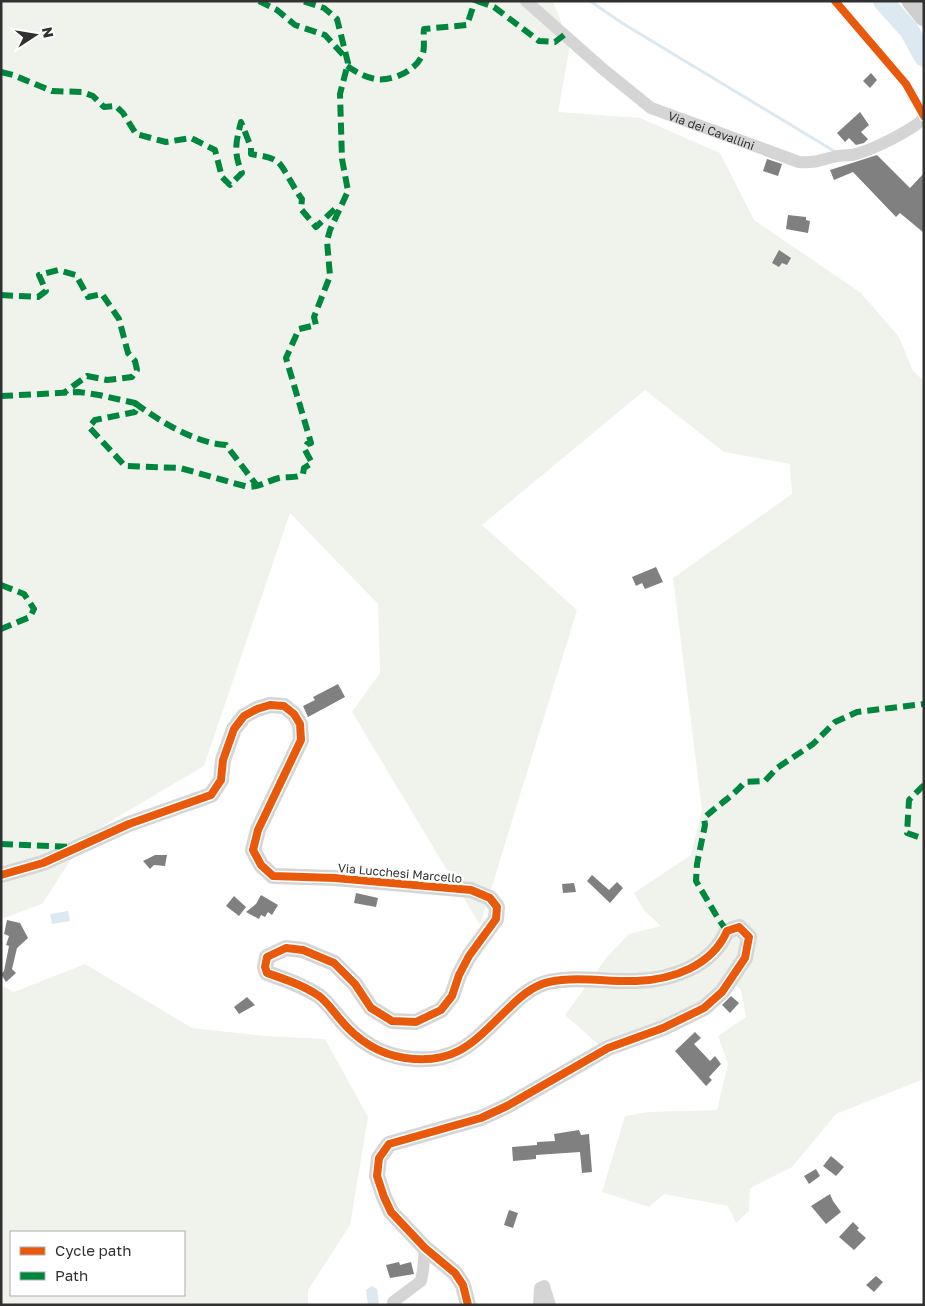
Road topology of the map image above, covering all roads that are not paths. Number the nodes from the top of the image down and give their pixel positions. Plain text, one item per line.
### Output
1 (526, 1) edge
2 (912, 1) edge
3 (924, 17) edge
4 (924, 118) edge
5 (1, 876) edge
6 (424, 1248) junction
7 (393, 1305) edge
8 (468, 1305) edge
9 (539, 1305) edge
10 (550, 1305) edge

1 - 4 street, Via dei Cavallini
2 - 3 main road
5 - 6 street, Via Lucchesi Marcello
6 - 7 street
6 - 8 street, Via Lucchesi Marcello
9 - 10 street

